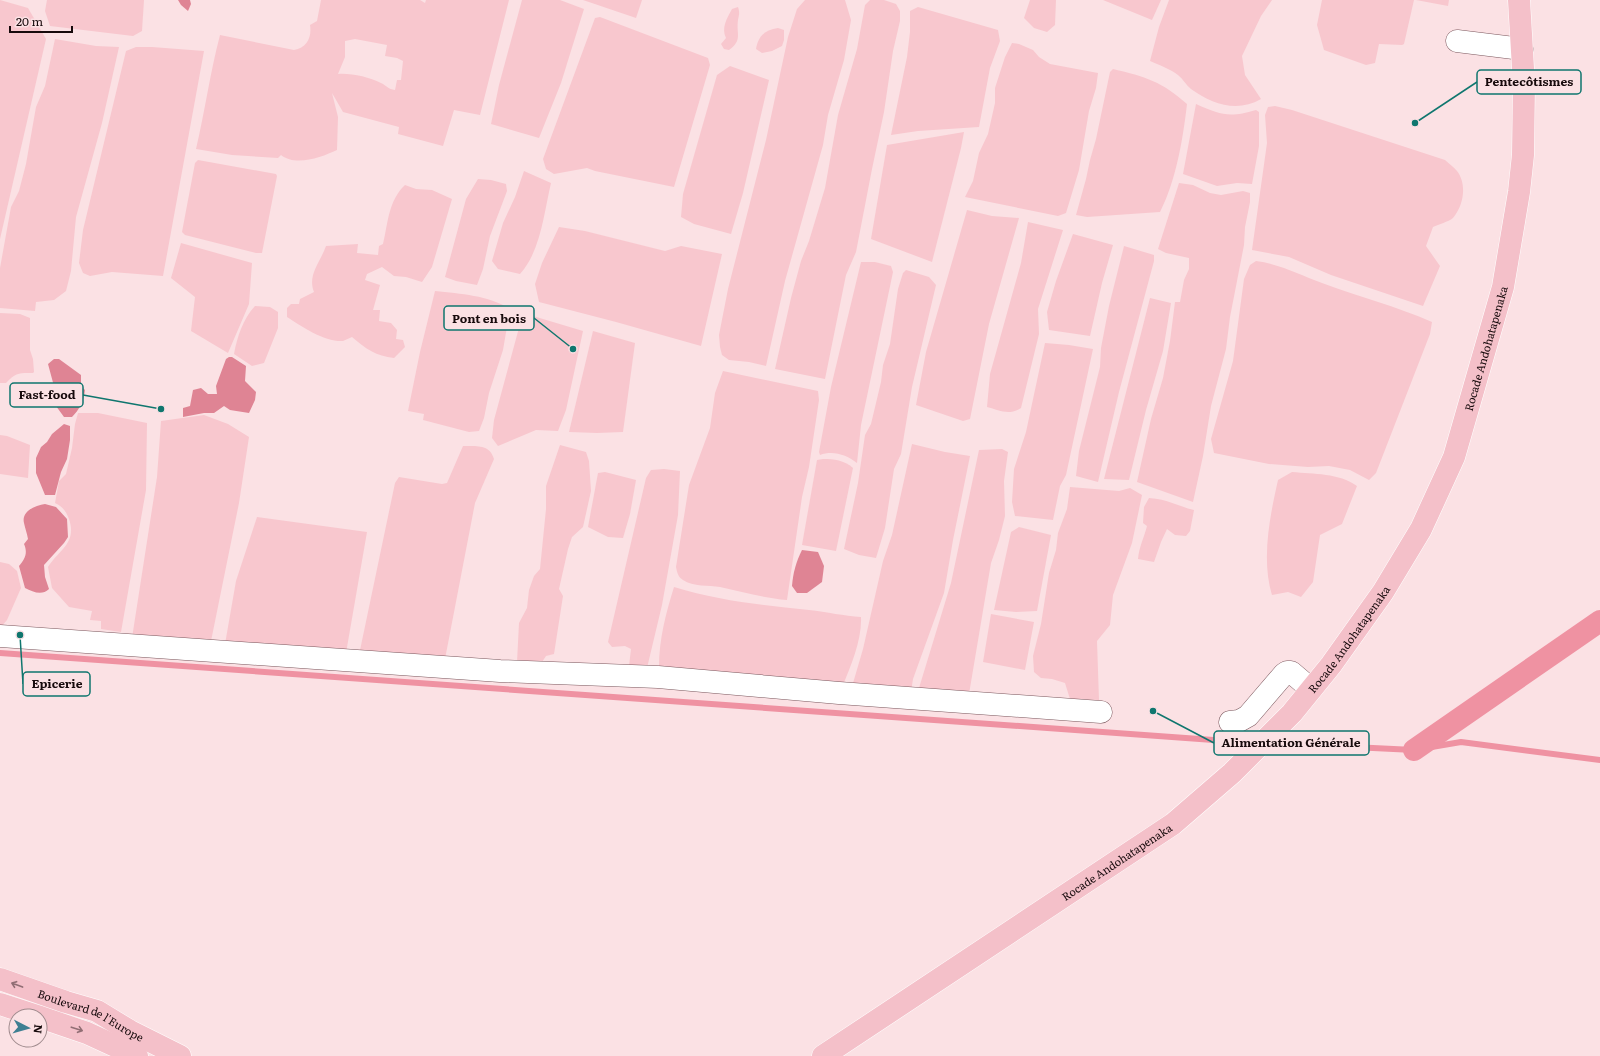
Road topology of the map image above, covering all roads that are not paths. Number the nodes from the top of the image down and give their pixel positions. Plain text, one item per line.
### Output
1 (1520, 7) edge
2 (1457, 41) dead end
3 (1522, 49) junction
4 (0, 636) edge
5 (1311, 689) junction
6 (1101, 712) dead end
7 (1230, 722) dead end
8 (0, 979) edge
9 (0, 1004) edge
10 (13, 1008) edge
11 (48, 1019) edge
12 (137, 1056) edge
13 (180, 1056) edge
14 (823, 1056) edge

1 - 3 main road, Rocade Andohatapenaka
2 - 3 street
3 - 5 main road, Rocade Andohatapenaka
4 - 6 street
5 - 7 street
5 - 14 main road, Rocade Andohatapenaka
13 -> 8 main road, Boulevard de l'Europe
9 - 10 main road, Boulevard de l'Europe
11 -> 12 main road, Boulevard de l'Europe

